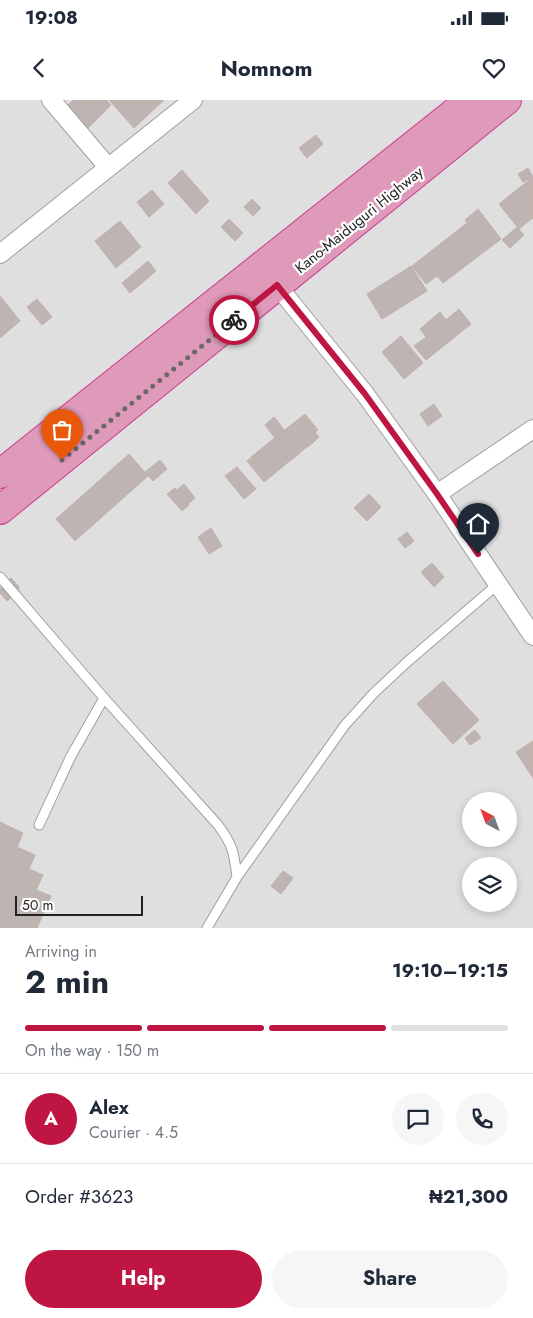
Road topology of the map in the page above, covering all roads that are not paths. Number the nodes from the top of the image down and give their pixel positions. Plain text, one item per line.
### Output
1 (51, 100) edge
2 (193, 100) edge
3 (470, 100) edge
4 (508, 100) edge
5 (108, 166) junction
6 (0, 254) edge
7 (269, 276) junction
8 (533, 429) edge
9 (0, 474) edge
10 (437, 494) junction
11 (0, 510) edge
12 (0, 576) edge
13 (498, 584) junction
14 (533, 636) edge
15 (104, 698) junction
16 (39, 825) dead end
17 (237, 877) junction
18 (207, 928) edge

1 - 5 street
2 - 5 street
3 - 7 highway, Kano-Maiduguri Highway
4 - 7 highway, Kano-Maiduguri Highway
5 - 6 street
7 - 9 highway, Kano-Maiduguri Highway
7 - 10 street
7 - 11 highway, Kano-Maiduguri Highway
8 - 10 street
10 - 13 street
12 - 15 lane
13 - 14 street
13 - 17 lane
15 - 16 lane
15 - 17 lane
17 - 18 lane

